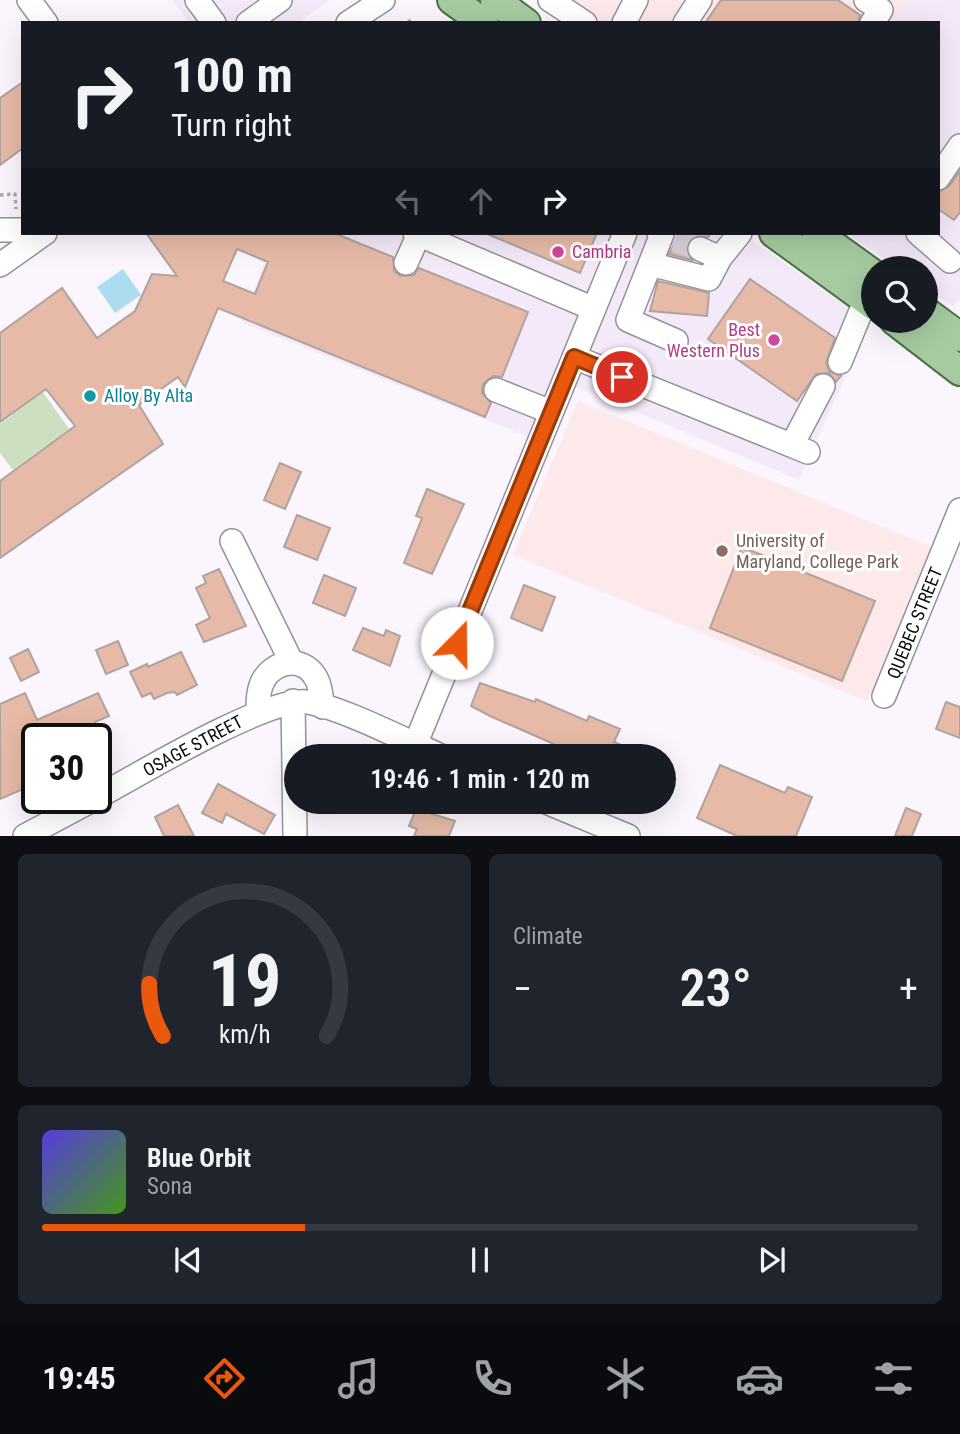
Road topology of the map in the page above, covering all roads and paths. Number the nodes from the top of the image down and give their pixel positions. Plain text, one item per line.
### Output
1 (29, 0) edge
2 (197, 0) edge
3 (257, 0) edge
4 (280, 0) edge
5 (383, 0) edge
6 (452, 0) edge
7 (495, 0) edge
8 (550, 0) edge
9 (636, 0) edge
10 (700, 0) edge
11 (866, 0) edge
12 (410, 17) dead end
13 (45, 21) edge
14 (213, 21) edge
15 (231, 21) edge
16 (251, 21) edge
17 (351, 21) edge
18 (409, 21) edge
19 (481, 21) edge
20 (523, 21) edge
21 (582, 21) edge
22 (625, 21) edge
23 (686, 21) edge
24 (873, 21) edge
25 (960, 146) edge
26 (940, 175) edge
27 (0, 195) edge
28 (21, 214) edge
29 (0, 230) edge
30 (21, 230) edge
31 (417, 235) edge
32 (419, 235) edge
33 (624, 235) edge
34 (665, 235) edge
35 (737, 235) edge
36 (777, 235) edge
37 (818, 235) edge
38 (920, 235) edge
39 (38, 238) edge
40 (950, 261) dead end
41 (406, 262) dead end
42 (650, 264) junction
43 (0, 265) edge
44 (861, 282) edge
45 (861, 287) edge
46 (594, 309) junction
47 (861, 315) edge
48 (938, 321) edge
49 (911, 333) edge
50 (960, 337) edge
51 (676, 341) dead end
52 (574, 357) junction
53 (840, 362) dead end
54 (960, 371) edge
55 (823, 386) dead end
56 (496, 390) dead end
57 (551, 412) junction
58 (960, 510) edge
59 (232, 541) dead end
60 (952, 556) edge
61 (291, 661) junction
62 (884, 696) dead end
63 (293, 701) junction
64 (323, 707) junction
65 (258, 712) junction
66 (413, 744) edge
67 (415, 744) edge
68 (112, 790) edge
69 (65, 814) edge
70 (576, 814) edge
71 (25, 835) edge
72 (295, 835) edge
73 (628, 835) edge

1 - 13 street
2 - 14 street
3 - 15 street
4 - 16 street
5 - 17 street
6 - 19 main road
7 - 20 main road
8 - 21 street
9 - 22 street
10 - 23 street
11 - 24 street
12 - 18 path
25 - 26 street
27 - 28 path
29 - 30 street
31 - 41 street
32 - 46 street
33 - 46 street
34 - 42 street
35 - 42 street
36 - 45 main road
37 - 44 main road
38 - 40 street
39 - 43 street
42 - 51 street
46 - 52 street
47 - 53 street
48 - 50 main road
49 - 54 main road
52 - 55 street
52 - 57 street
56 - 57 street
57 - 67 street
58 - 60 street, QUEBEC STREET
59 - 61 street
60 - 62 street, QUEBEC STREET
61 - 64 street
61 - 65 street
63 - 64 street
63 - 65 street, OSAGE STREET
63 - 72 street
64 - 66 street
65 - 68 street, OSAGE STREET
69 - 71 street, OSAGE STREET
70 - 73 street

